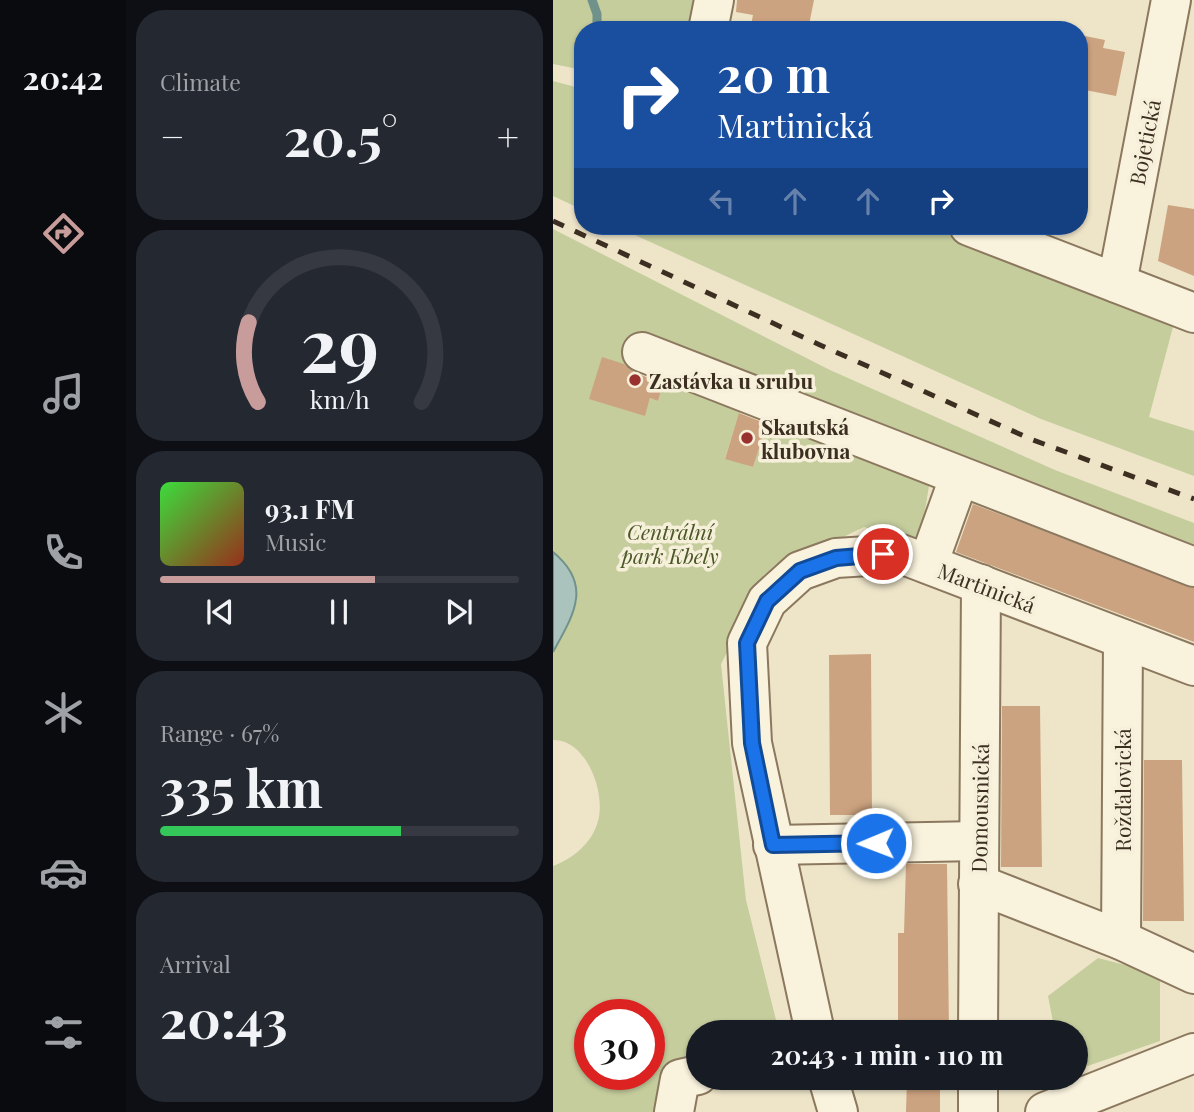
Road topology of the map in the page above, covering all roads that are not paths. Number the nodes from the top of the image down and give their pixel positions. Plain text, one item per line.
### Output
1 (714, 0) edge
2 (1171, 0) edge
3 (710, 21) edge
4 (992, 235) edge
5 (1117, 283) junction
6 (1194, 313) edge
7 (642, 352) dead end
8 (959, 478) junction
9 (928, 564) junction
10 (1194, 567) edge
11 (981, 584) junction
12 (1123, 639) junction
13 (1194, 666) edge
14 (979, 841) junction
15 (773, 845) junction
16 (978, 884) junction
17 (1121, 940) junction
18 (1194, 974) edge
19 (812, 1020) edge
20 (978, 1020) edge
21 (1194, 1053) edge
22 (686, 1078) edge
23 (832, 1090) edge
24 (978, 1090) edge
25 (1121, 1098) edge
26 (675, 1108) edge
27 (838, 1112) edge
28 (978, 1112) edge
29 (1045, 1112) edge

1 - 3 street
2 - 5 street, Bojetická
4 - 5 street
5 - 6 street
7 - 8 street
8 - 9 street
8 - 10 street
9 - 11 street, Martinická
9 - 15 street, Martinická
11 - 12 street, Martinická
11 - 14 street, Domousnická
12 - 13 street, Martinická
12 - 17 street, Rožďalovická
14 - 15 street
14 - 16 street, Domousnická
15 - 19 street, Martinická
16 - 17 street
16 - 20 street, Domousnická
17 - 18 street
21 - 25 street
22 - 26 street
23 - 27 street
24 - 28 street
25 - 29 street

